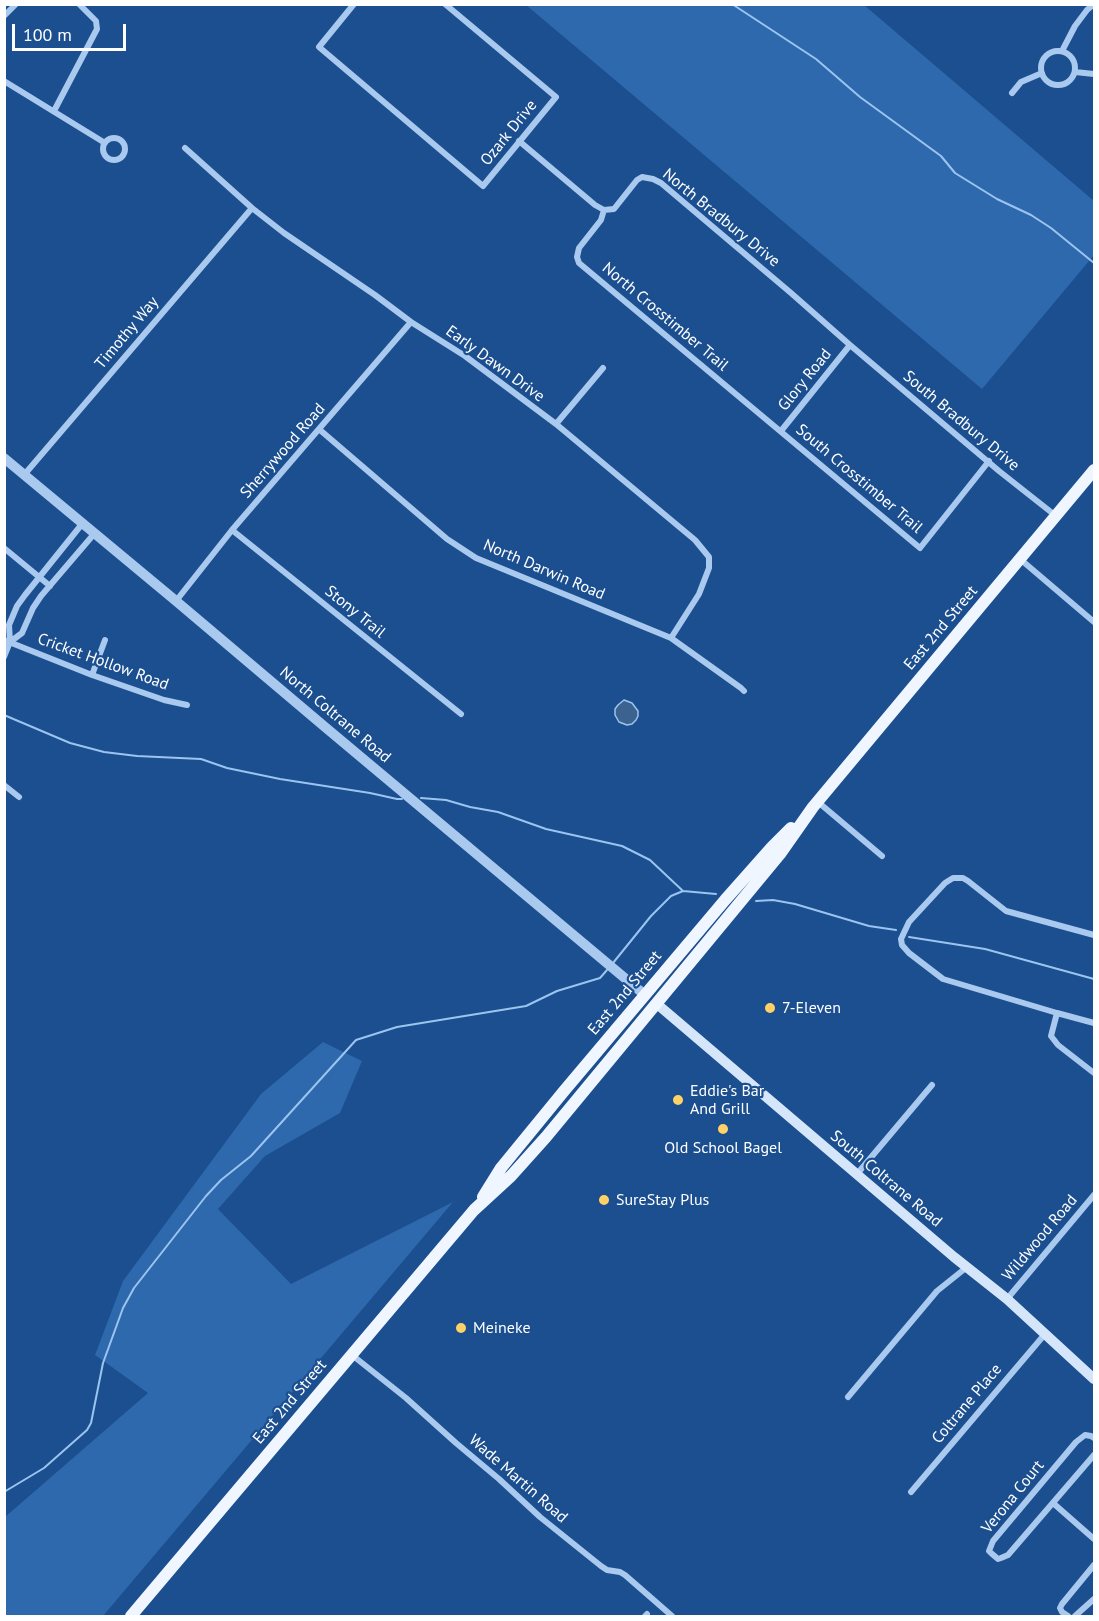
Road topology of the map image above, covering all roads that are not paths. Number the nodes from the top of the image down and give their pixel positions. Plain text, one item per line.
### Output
1 (16, 4) edge
2 (79, 4) edge
3 (354, 4) edge
4 (445, 4) edge
5 (1094, 4) edge
6 (4, 16) edge
7 (1062, 51) junction
8 (1075, 72) junction
9 (1042, 73) junction
10 (1095, 74) edge
11 (4, 81) edge
12 (1012, 93) dead end
13 (54, 111) junction
14 (519, 141) junction
15 (105, 143) dead end
16 (185, 148) dead end
17 (252, 208) junction
18 (604, 210) junction
19 (411, 322) junction
20 (849, 345) junction
21 (603, 368) dead end
22 (556, 424) junction
23 (320, 430) junction
24 (781, 431) junction
25 (4, 458) edge
26 (989, 461) junction
27 (1095, 470) edge
28 (24, 475) junction
29 (1056, 516) junction
30 (82, 524) junction
31 (232, 530) junction
32 (94, 534) junction
33 (4, 548) edge
34 (1020, 559) junction
35 (39, 577) junction
36 (50, 586) junction
37 (176, 601) junction
38 (1093, 618) edge
39 (671, 638) junction
40 (105, 640) dead end
41 (7, 641) edge
42 (4, 657) edge
43 (92, 675) junction
44 (744, 692) dead end
45 (187, 705) dead end
46 (461, 714) dead end
47 (4, 785) edge
48 (19, 797) dead end
49 (815, 804) junction
50 (882, 856) dead end
51 (1095, 935) edge
52 (645, 995) junction
53 (657, 1004) junction
54 (1057, 1013) junction
55 (1095, 1023) edge
56 (1095, 1073) edge
57 (932, 1085) dead end
58 (564, 1091) junction
59 (546, 1137) junction
60 (857, 1174) junction
61 (1094, 1197) edge
62 (474, 1210) junction
63 (966, 1266) junction
64 (1007, 1299) junction
65 (1045, 1334) junction
66 (351, 1355) junction
67 (1095, 1379) edge
68 (848, 1397) dead end
69 (1095, 1438) edge
70 (1095, 1455) edge
71 (911, 1492) dead end
72 (1053, 1503) junction
73 (1095, 1539) edge
74 (1095, 1564) edge
75 (1095, 1599) edge
76 (131, 1617) edge
77 (672, 1617) edge
78 (1068, 1617) edge
79 (1075, 1617) edge

1 - 6 street
2 - 13 street
3 - 14 street, Ozark Drive
4 - 14 street, Ozark Drive
5 - 7 street
7 - 8 street
7 - 9 street
8 - 9 street
8 - 10 street
9 - 12 street
11 - 13 street
13 - 15 street
14 - 18 street
16 - 17 street, Early Dawn Drive
17 - 19 street, Early Dawn Drive
17 - 28 street, Timothy Way
18 - 20 street, North Bradbury Drive
18 - 24 street, North Crosstimber Trail
19 - 22 street, Early Dawn Drive
19 - 23 street, Sherrywood Road
20 - 24 street, Glory Road
20 - 26 street, South Bradbury Drive
21 - 22 street
22 - 39 street, Early Dawn Drive
23 - 31 street, Sherrywood Road
23 - 39 street, North Darwin Road
24 - 26 street, South Crosstimber Trail
25 - 28 street, North Coltrane Road
26 - 29 street, South Bradbury Drive
27 - 29 main road, East 2nd Street
28 - 30 street, North Coltrane Road
29 - 34 main road, East 2nd Street
30 - 32 street, North Coltrane Road
30 - 35 street
31 - 37 street, Sherrywood Road
31 - 46 street, Stony Trail
32 - 36 street
32 - 37 street, North Coltrane Road
33 - 35 street
34 - 38 street
34 - 49 main road, East 2nd Street
35 - 36 street
35 - 41 street
36 - 41 street
37 - 52 street, North Coltrane Road
39 - 44 street, North Darwin Road
40 - 43 street
41 - 42 street
41 - 43 street, Cricket Hollow Road
43 - 45 street, Cricket Hollow Road
47 - 48 street
49 - 50 street
49 - 52 main road, East 2nd Street
49 - 53 main road, East 2nd Street
51 - 54 street
52 - 53 main road
52 - 58 main road, East 2nd Street
53 - 59 main road, East 2nd Street
53 - 60 main road, South Coltrane Road
54 - 55 street
54 - 56 street
57 - 60 street
58 - 59 main road
58 - 62 main road, East 2nd Street
59 - 62 main road, East 2nd Street
60 - 63 main road, South Coltrane Road
61 - 64 street, Wildwood Road
62 - 66 main road, East 2nd Street
63 - 64 main road, South Coltrane Road
63 - 68 street
64 - 65 main road, South Coltrane Road
65 - 67 main road, South Coltrane Road
65 - 71 street, Coltrane Place
66 - 76 main road, East 2nd Street
66 - 77 street, Wade Martin Road
69 - 72 street, Verona Court
70 - 72 street, Verona Court
72 - 73 street
74 - 78 street
75 - 79 street

